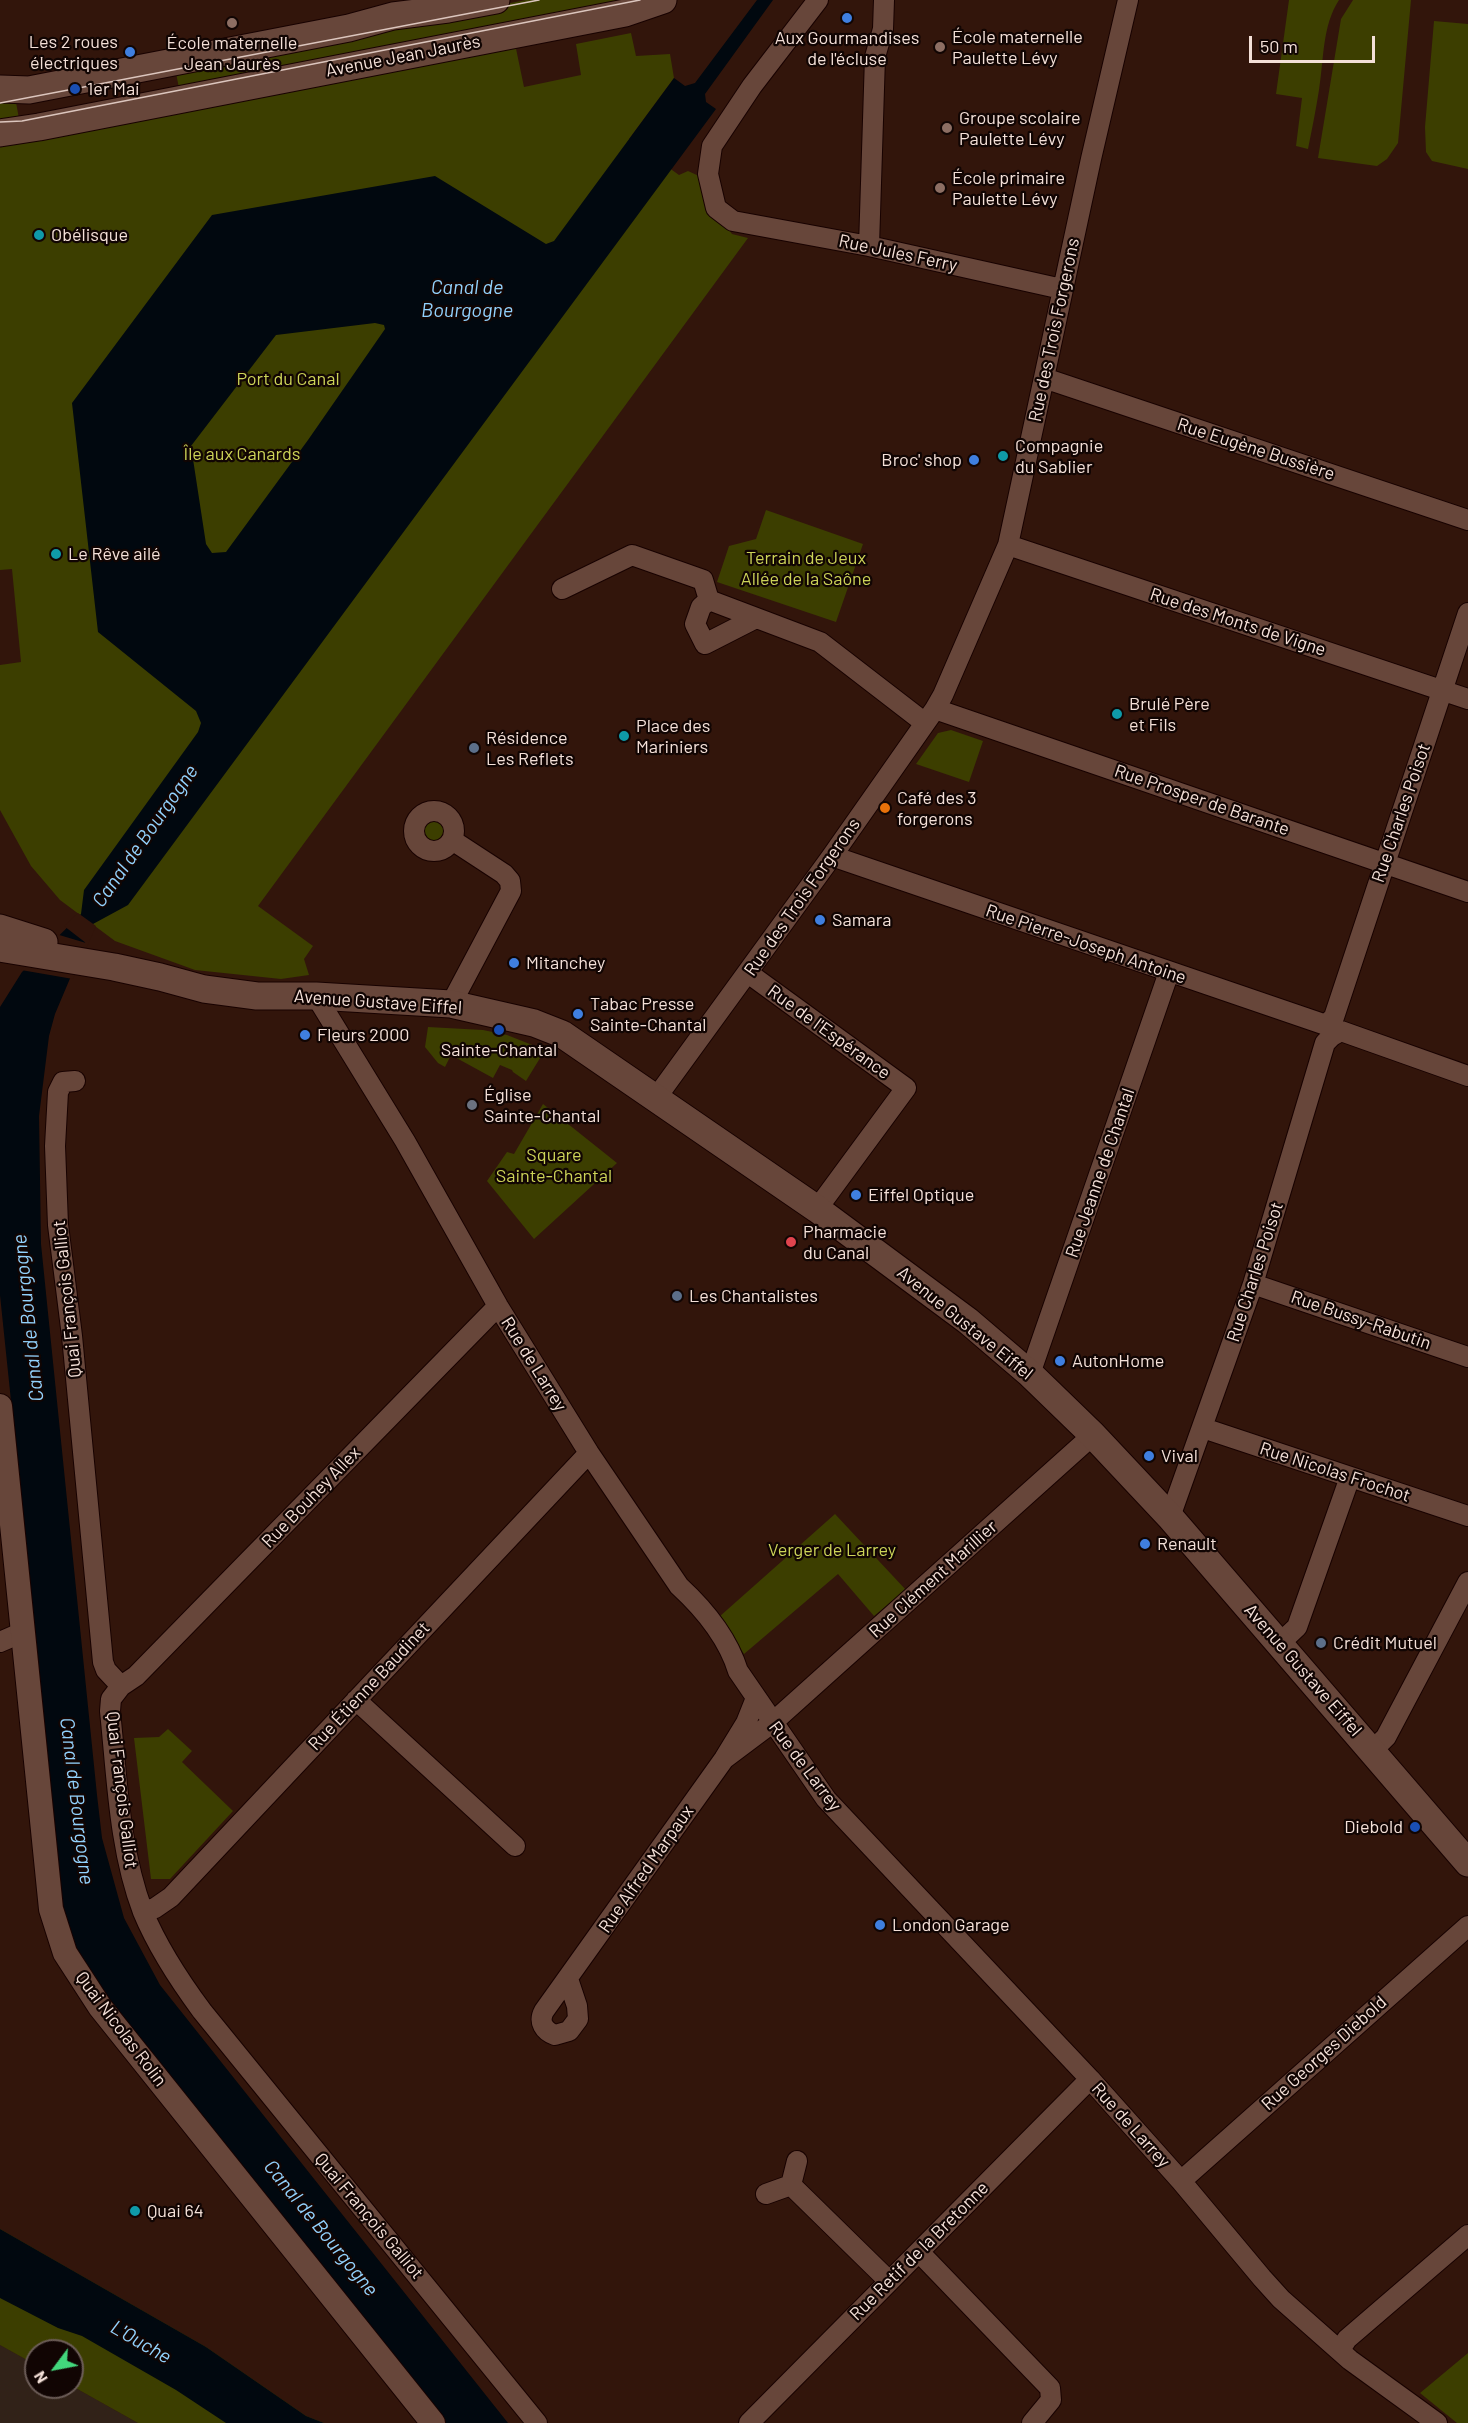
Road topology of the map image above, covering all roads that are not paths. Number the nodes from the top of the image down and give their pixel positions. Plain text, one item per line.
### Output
1 (496, 0) edge
2 (663, 0) edge
3 (818, 0) edge
4 (884, 0) edge
5 (1128, 0) edge
6 (4, 89) edge
7 (0, 133) edge
8 (869, 246) junction
9 (1062, 289) junction
10 (1044, 378) junction
11 (1468, 520) edge
12 (1008, 545) junction
13 (562, 589) dead end
14 (709, 600) junction
15 (1468, 613) edge
16 (754, 619) junction
17 (1442, 690) junction
18 (1468, 699) edge
19 (930, 716) junction
20 (452, 840) dead end
21 (832, 856) junction
22 (1384, 862) junction
23 (1468, 892) edge
24 (0, 928) edge
25 (16, 950) edge
26 (1169, 972) junction
27 (748, 973) junction
28 (316, 996) junction
29 (451, 1004) junction
30 (1338, 1023) junction
31 (1468, 1076) edge
32 (75, 1081) dead end
33 (656, 1098) junction
34 (817, 1209) junction
35 (1253, 1284) junction
36 (498, 1306) junction
37 (1468, 1357) edge
38 (1030, 1374) junction
39 (0, 1406) edge
40 (1203, 1428) junction
41 (1093, 1435) junction
42 (589, 1453) junction
43 (1350, 1477) junction
44 (1468, 1516) edge
45 (1170, 1517) junction
46 (1468, 1582) edge
47 (23, 1632) junction
48 (0, 1642) edge
49 (1280, 1643) junction
50 (121, 1686) junction
51 (756, 1698) junction
52 (356, 1700) junction
53 (772, 1723) junction
54 (1372, 1751) junction
55 (724, 1759) junction
56 (515, 1846) dead end
57 (1468, 1863) edge
58 (144, 1912) junction
59 (1468, 1926) edge
60 (568, 1979) dead end
61 (1090, 2079) junction
62 (797, 2161) dead end
63 (1180, 2181) junction
64 (791, 2185) junction
65 (766, 2194) dead end
66 (1468, 2235) edge
67 (919, 2252) junction
68 (889, 2281) junction
69 (1340, 2350) junction
70 (433, 2423) edge
71 (537, 2423) edge
72 (749, 2423) edge
73 (1032, 2423) edge
74 (1437, 2423) edge

1 - 6 main road, Avenue Jean Jaurès
2 - 7 main road, Avenue Jean Jaurès
3 - 8 street, Rue Jules Ferry
4 - 8 street
5 - 9 street, Rue des Trois Forgerons
8 - 9 street, Rue Jules Ferry
9 - 10 street, Rue des Trois Forgerons
10 - 11 street, Rue Eugène Bussière
10 - 12 street, Rue des Trois Forgerons
12 - 17 street, Rue des Monts de Vigne
12 - 19 street, Rue des Trois Forgerons
13 - 14 street
14 - 16 street, Rue Prosper de Barante
14 - 16 street
15 - 17 street, Rue Charles Poisot
16 - 19 street, Rue Prosper de Barante
17 - 18 street, Rue des Monts de Vigne
17 - 22 street, Rue Charles Poisot
19 - 21 street, Rue des Trois Forgerons
19 - 22 street, Rue Prosper de Barante
20 - 29 street
21 - 26 street, Rue Pierre-Joseph Antoine
21 - 27 street, Rue des Trois Forgerons
22 - 23 street, Rue Prosper de Barante
22 - 30 street, Rue Charles Poisot
24 - 25 main road, Avenue Gustave Eiffel
25 - 28 main road, Avenue Gustave Eiffel
26 - 30 street, Rue Pierre-Joseph Antoine
26 - 38 street, Rue Jeanne de Chantal
27 - 33 street, Rue des Trois Forgerons
27 - 34 street, Rue de l'Espérance
28 - 29 main road, Avenue Gustave Eiffel
28 - 36 street, Rue de Larrey
29 - 33 main road, Avenue Gustave Eiffel
30 - 31 street
30 - 35 street, Rue Charles Poisot
32 - 50 street, Quai François Galliot
33 - 34 main road, Avenue Gustave Eiffel
34 - 38 main road, Avenue Gustave Eiffel
35 - 37 street, Rue Bussy-Rabutin
35 - 40 street, Rue Charles Poisot
36 - 42 street, Rue de Larrey
36 - 50 street, Rue Bouhey Allex
38 - 41 main road, Avenue Gustave Eiffel
39 - 47 street, Quai Nicolas Rolin
40 - 43 street, Rue Nicolas Frochot
40 - 45 street, Rue Charles Poisot
41 - 45 main road, Avenue Gustave Eiffel
41 - 53 street, Rue Clément Marillier
42 - 51 street, Rue de Larrey
42 - 52 street, Rue Étienne Baudinet
43 - 44 street, Rue Nicolas Frochot
43 - 49 street
45 - 49 main road, Avenue Gustave Eiffel
46 - 54 street
47 - 48 street
47 - 70 street, Quai Nicolas Rolin
49 - 54 main road, Avenue Gustave Eiffel
50 - 58 street, Quai François Galliot
51 - 53 street, Rue de Larrey
51 - 55 street, Rue Alfred Marpaux
52 - 56 street
52 - 58 street, Rue Étienne Baudinet
53 - 55 street, Rue Alfred Marpaux
53 - 61 street, Rue de Larrey
54 - 57 main road, Avenue Gustave Eiffel
55 - 60 street, Rue Alfred Marpaux
58 - 71 street, Quai François Galliot
59 - 63 street, Rue Georges Diebold
61 - 63 street, Rue de Larrey
61 - 67 street, Rue Retif de la Bretonne
62 - 64 street
63 - 69 street, Rue de Larrey
64 - 65 street
64 - 68 street
66 - 69 street
67 - 68 street, Rue Retif de la Bretonne
67 - 73 street
68 - 72 street, Rue Retif de la Bretonne
69 - 74 street, Rue de Larrey

